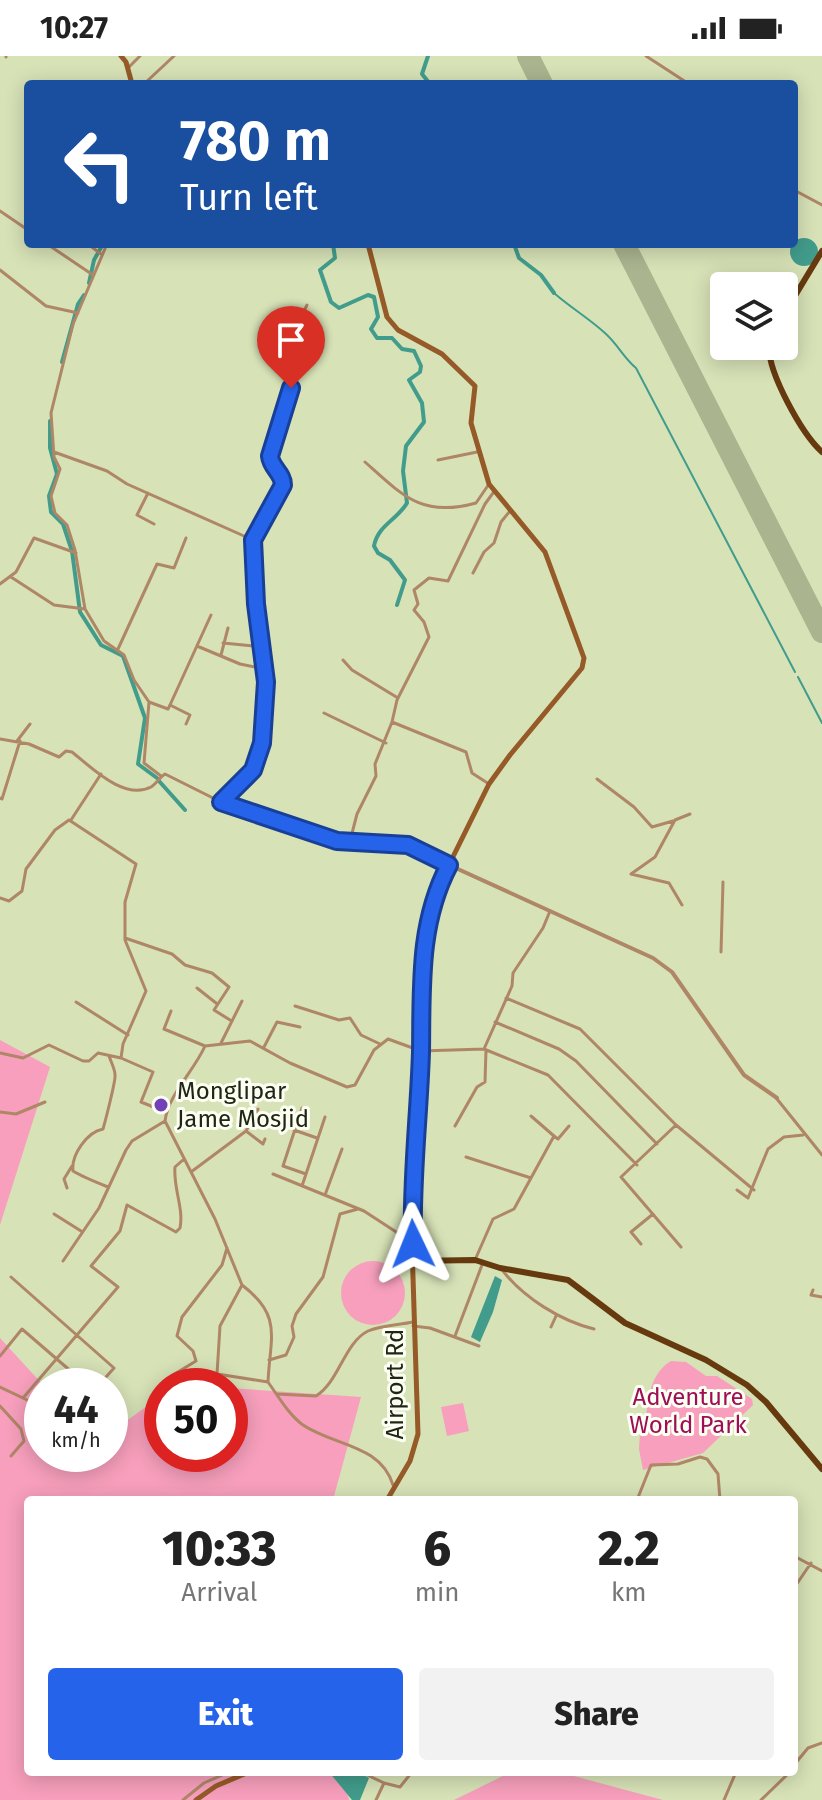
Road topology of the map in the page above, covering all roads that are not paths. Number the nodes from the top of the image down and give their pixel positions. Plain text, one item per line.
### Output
1 (121, 56) edge
2 (140, 56) edge
3 (174, 56) edge
4 (646, 56) edge
5 (128, 68) junction
6 (131, 80) edge
7 (148, 80) edge
8 (683, 80) edge
9 (798, 192) edge
10 (822, 205) edge
11 (0, 211) edge
12 (24, 227) edge
13 (54, 248) edge
14 (93, 248) edge
15 (105, 248) edge
16 (369, 248) edge
17 (822, 252) edge
18 (101, 254) junction
19 (0, 270) edge
20 (93, 275) junction
21 (798, 290) edge
22 (307, 305) dead end
23 (78, 313) junction
24 (772, 360) edge
25 (479, 451) junction
26 (54, 452) junction
27 (822, 452) edge
28 (438, 460) dead end
29 (365, 462) dead end
30 (489, 484) junction
31 (148, 492) junction
32 (493, 493) junction
33 (510, 511) junction
34 (154, 524) dead end
35 (186, 538) dead end
36 (253, 540) junction
37 (74, 552) junction
38 (473, 573) dead end
39 (11, 577) junction
40 (0, 584) edge
41 (83, 608) junction
42 (211, 615) dead end
43 (228, 628) dead end
44 (223, 643) junction
45 (197, 646) junction
46 (263, 647) junction
47 (118, 649) junction
48 (221, 656) junction
49 (343, 660) dead end
50 (264, 669) junction
51 (398, 698) junction
52 (149, 702) junction
53 (170, 705) junction
54 (324, 713) dead end
55 (392, 722) junction
56 (30, 724) dead end
57 (186, 724) dead end
58 (0, 739) edge
59 (18, 741) junction
60 (386, 743) junction
61 (101, 774) junction
62 (161, 776) junction
63 (0, 777) edge
64 (597, 779) dead end
65 (9, 780) junction
66 (489, 784) junction
67 (0, 798) edge
68 (221, 802) junction
69 (690, 814) dead end
70 (71, 820) junction
71 (675, 820) junction
72 (350, 841) junction
73 (449, 865) junction
74 (723, 882) dead end
75 (0, 898) edge
76 (682, 905) dead end
77 (550, 911) junction
78 (125, 938) junction
79 (721, 952) dead end
80 (197, 988) dead end
81 (506, 998) junction
82 (242, 1001) dead end
83 (76, 1002) dead end
84 (216, 1003) junction
85 (295, 1006) dead end
86 (171, 1011) dead end
87 (230, 1020) junction
88 (495, 1022) junction
89 (300, 1027) dead end
90 (128, 1035) junction
91 (220, 1044) junction
92 (380, 1044) junction
93 (205, 1046) junction
94 (263, 1047) junction
95 (485, 1049) junction
96 (421, 1051) junction
97 (0, 1053) edge
98 (109, 1056) junction
99 (121, 1058) junction
100 (777, 1098) joint
101 (45, 1102) dead end
102 (302, 1108) dead end
103 (258, 1109) dead end
104 (0, 1112) edge
105 (166, 1112) junction
106 (531, 1116) dead end
107 (325, 1117) dead end
108 (165, 1121) junction
109 (676, 1125) junction
110 (455, 1126) dead end
111 (569, 1126) dead end
112 (294, 1130) junction
113 (246, 1131) junction
114 (803, 1135) junction
115 (554, 1136) junction
116 (265, 1139) dead end
117 (318, 1139) junction
118 (657, 1144) junction
119 (342, 1149) dead end
120 (822, 1155) edge
121 (466, 1157) dead end
122 (184, 1158) junction
123 (72, 1165) junction
124 (637, 1165) junction
125 (191, 1172) junction
126 (273, 1174) dead end
127 (306, 1174) junction
128 (531, 1178) junction
129 (302, 1186) junction
130 (67, 1188) dead end
131 (110, 1188) junction
132 (737, 1190) dead end
133 (754, 1190) junction
134 (325, 1195) junction
135 (358, 1209) junction
136 (54, 1214) dead end
137 (653, 1214) junction
138 (83, 1232) junction
139 (413, 1244) junction
140 (641, 1244) dead end
141 (681, 1247) dead end
142 (227, 1248) junction
143 (475, 1260) junction
144 (63, 1261) dead end
145 (412, 1261) junction
146 (483, 1262) junction
147 (500, 1268) junction
148 (11, 1277) dead end
149 (242, 1285) junction
150 (813, 1290) dead end
151 (822, 1297) edge
152 (556, 1316) junction
153 (413, 1324) junction
154 (551, 1327) dead end
155 (594, 1329) dead end
156 (77, 1335) junction
157 (455, 1336) junction
158 (479, 1346) dead end
159 (0, 1356) edge
160 (57, 1359) junction
161 (269, 1360) junction
162 (67, 1368) edge
163 (114, 1368) edge
164 (184, 1368) edge
165 (217, 1368) edge
166 (248, 1379) edge
167 (268, 1382) junction
168 (0, 1387) edge
169 (277, 1394) junction
170 (23, 1398) joint
171 (0, 1406) edge
172 (0, 1416) edge
173 (11, 1416) junction
174 (11, 1456) dead end
175 (822, 1469) edge
176 (394, 1489) junction
177 (390, 1496) edge
178 (639, 1496) edge
179 (720, 1496) edge
180 (798, 1558) edge
181 (811, 1563) junction
182 (822, 1571) edge
183 (798, 1582) edge
184 (822, 1743) edge
185 (798, 1760) edge
186 (220, 1776) edge
187 (240, 1776) edge
188 (369, 1776) edge
189 (409, 1776) edge
190 (734, 1776) edge
191 (786, 1776) edge
192 (384, 1783) junction
193 (183, 1800) edge
194 (196, 1800) edge
195 (376, 1800) edge
196 (724, 1800) edge
197 (761, 1800) edge

1 - 5 main road
2 - 5 street
3 - 7 street
4 - 8 street
5 - 6 main road
9 - 10 street
11 - 12 street
13 - 20 street
14 - 18 street
15 - 18 street
16 - 25 main road
17 - 21 highway
18 - 20 street
19 - 23 street
20 - 23 street
22 - 36 street
23 - 26 street
24 - 27 highway
25 - 28 street
25 - 30 main road
26 - 31 street
26 - 37 street
29 - 30 street
30 - 32 main road
31 - 34 street
31 - 36 street
32 - 33 main road
32 - 51 street
33 - 38 street
33 - 66 main road, Airport Rd
35 - 47 street
36 - 46 street
37 - 39 street
37 - 41 street
39 - 40 street
39 - 41 street
41 - 47 street
42 - 45 street
43 - 44 street
44 - 46 street
44 - 48 street
45 - 48 street
45 - 53 street
46 - 50 street
47 - 52 street
48 - 50 street
49 - 51 street
50 - 68 street
51 - 55 street
52 - 53 street
52 - 62 street
53 - 57 street
54 - 60 street
55 - 60 street
55 - 66 street
56 - 59 street
58 - 59 street
59 - 61 street
59 - 65 street
60 - 72 street
61 - 62 street
61 - 70 street
62 - 68 street
63 - 65 street
64 - 71 street
65 - 67 street
66 - 73 main road, Airport Rd
68 - 72 street
69 - 71 street
70 - 75 street
70 - 78 street
71 - 76 street
72 - 73 street
73 - 77 street
73 - 96 main road, Airport Rd
74 - 79 street
77 - 81 street
77 - 100 street
78 - 84 street
78 - 90 street
80 - 84 street
81 - 88 street
81 - 109 street
82 - 87 street
83 - 90 street
84 - 87 street
85 - 92 street
86 - 93 street
87 - 91 street
88 - 95 street
88 - 118 street
89 - 94 street
90 - 99 street
91 - 93 street
91 - 94 street
92 - 94 street
92 - 96 street
93 - 105 street
95 - 96 street
95 - 110 street
95 - 124 street
96 - 139 main road, Airport Rd
97 - 98 street
98 - 99 street
98 - 123 street
99 - 105 street
100 - 114 street
101 - 104 street
102 - 112 street
103 - 113 street
105 - 108 street
106 - 115 street
107 - 117 street
108 - 122 street
108 - 131 street
109 - 118 street
109 - 133 street
111 - 115 street
112 - 117 street
112 - 127 street
113 - 116 street
113 - 125 street
114 - 120 street
114 - 133 street
115 - 128 street
117 - 127 street
118 - 124 street
119 - 134 street
121 - 128 street
122 - 125 street
122 - 156 street
123 - 130 street
123 - 131 street
124 - 137 street
125 - 142 street
126 - 129 street
127 - 129 street
128 - 143 street
129 - 134 street
131 - 138 street
132 - 133 street
134 - 135 street
135 - 139 street
135 - 161 street
136 - 138 street
137 - 140 street
137 - 141 street
138 - 144 street
139 - 145 main road, Airport Rd
142 - 149 street
142 - 164 street
143 - 145 highway
143 - 146 highway
145 - 153 main road, Airport Rd
146 - 147 highway
146 - 157 street
147 - 152 street
147 - 175 highway
148 - 156 street
149 - 161 street
149 - 165 street
150 - 151 street
152 - 154 street
152 - 155 street
153 - 157 street
153 - 169 street
153 - 176 main road, Airport Rd
156 - 160 street
156 - 163 street
157 - 158 street
159 - 160 street
160 - 162 street
160 - 170 street
161 - 167 street
166 - 167 street
167 - 169 street
168 - 170 street
169 - 176 street
171 - 173 street
172 - 173 street
173 - 174 street
176 - 177 main road, Airport Rd
178 - 179 street
180 - 181 street
181 - 182 street
181 - 183 street
184 - 185 street
186 - 193 street
187 - 194 main road
188 - 192 street
189 - 192 street
190 - 196 street
191 - 197 street
192 - 195 street

